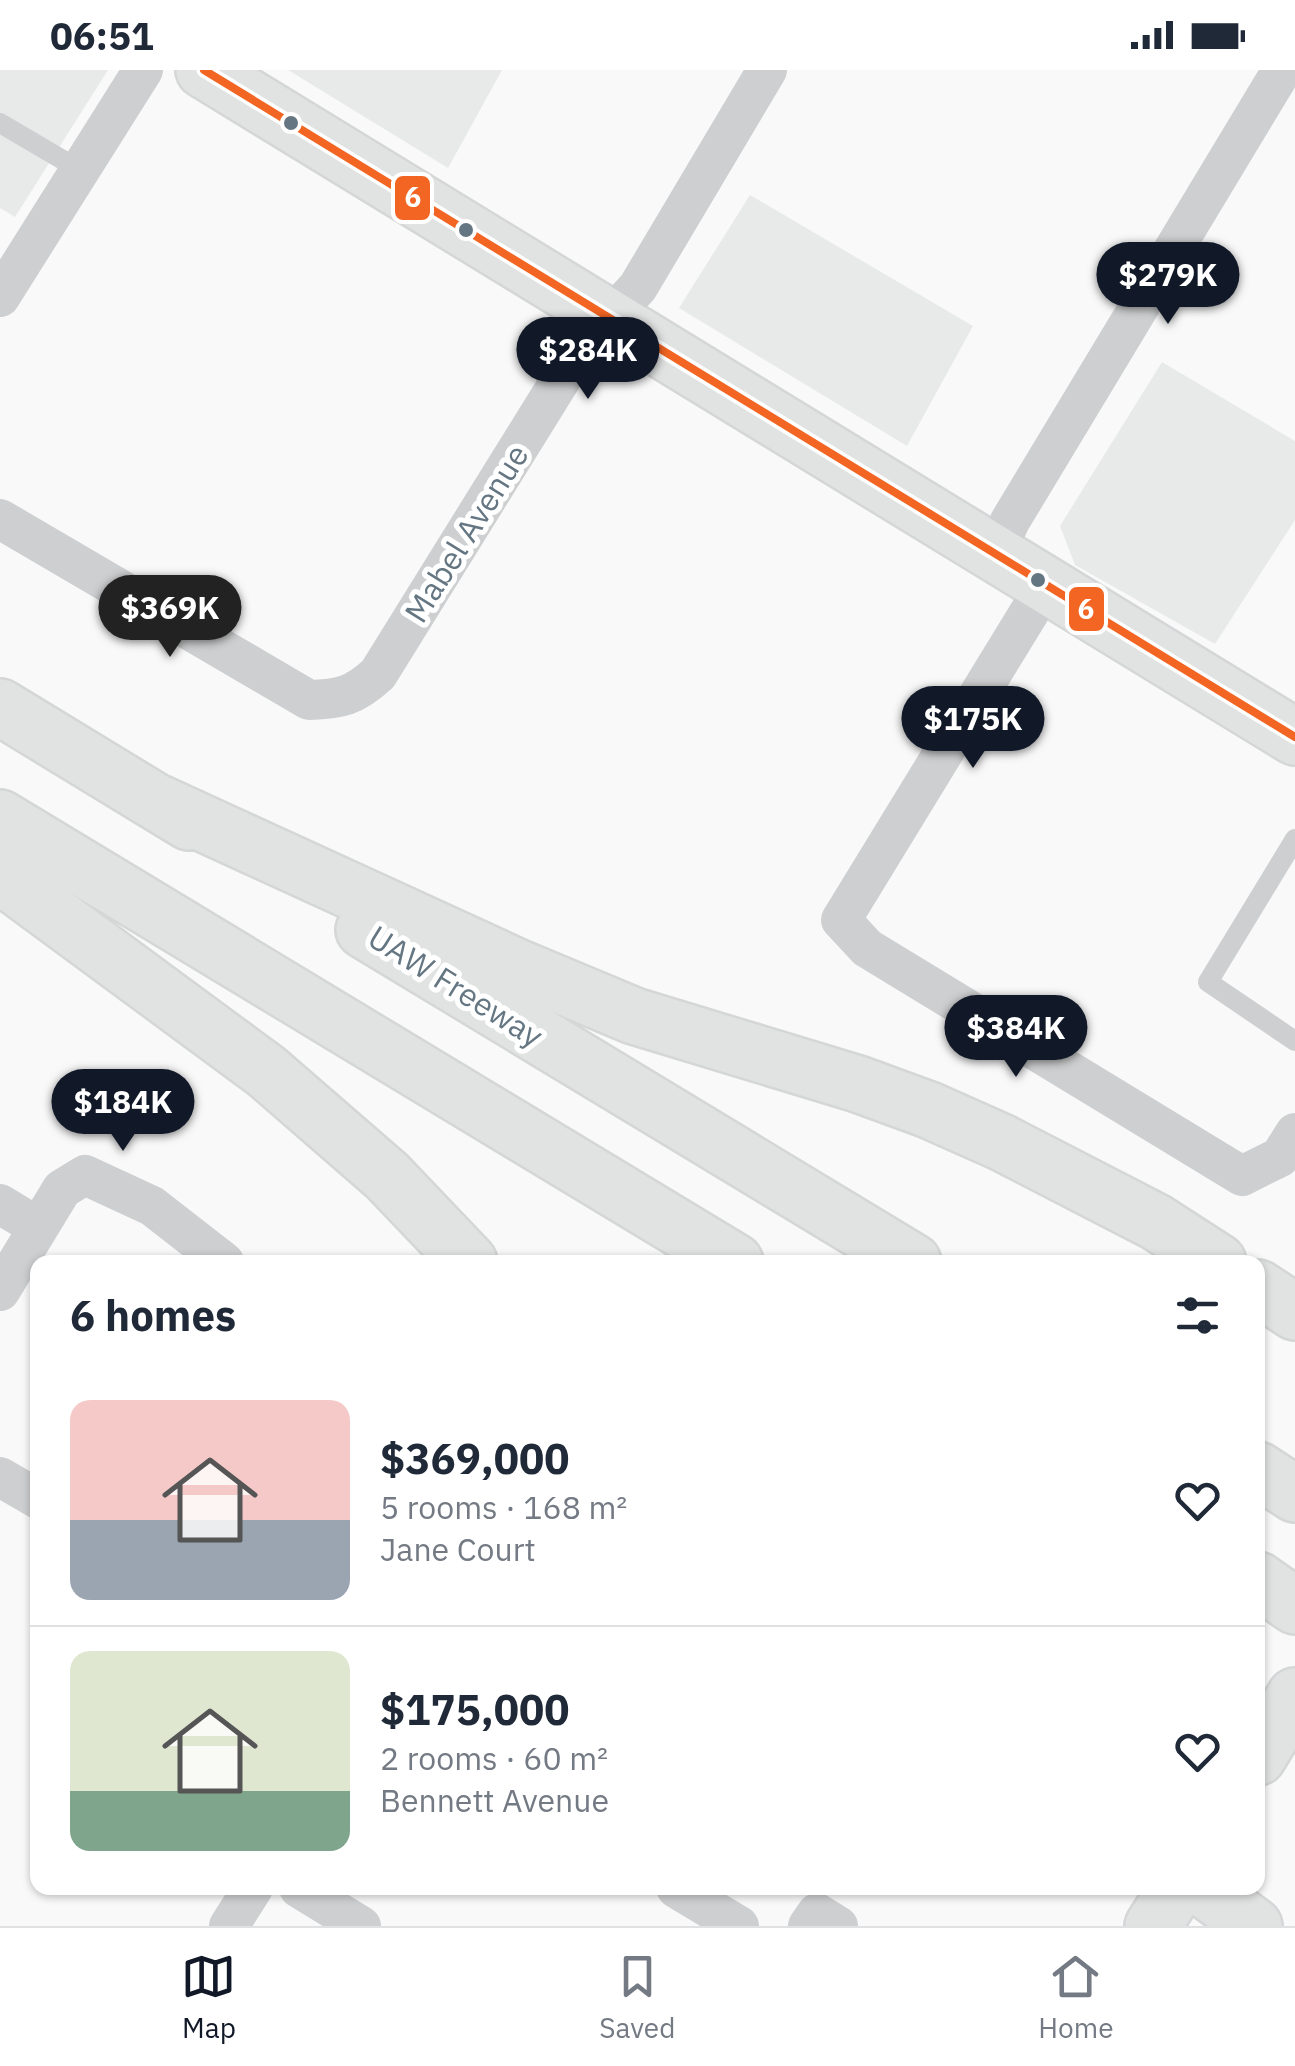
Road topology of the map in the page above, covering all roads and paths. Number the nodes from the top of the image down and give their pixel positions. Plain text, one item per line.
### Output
1 (143, 70) edge
2 (767, 70) edge
3 (1282, 70) edge
4 (233, 77) edge
5 (0, 123) edge
6 (80, 170) junction
7 (0, 297) edge
8 (610, 319) junction
9 (0, 520) edge
10 (995, 554) junction
11 (1046, 585) junction
12 (0, 707) edge
13 (1295, 737) edge
14 (159, 804) junction
15 (0, 818) edge
16 (1295, 839) edge
17 (0, 875) edge
18 (1295, 1041) edge
19 (1295, 1133) edge
20 (0, 1204) edge
21 (38, 1227) junction
22 (215, 1255) edge
23 (462, 1255) edge
24 (724, 1255) edge
25 (901, 1255) edge
26 (1207, 1255) edge
27 (0, 1291) edge
28 (1265, 1293) edge
29 (1295, 1312) edge
30 (0, 1477) edge
31 (30, 1494) edge
32 (1265, 1585) edge
33 (1295, 1606) edge
34 (1295, 1696) edge
35 (1265, 1745) edge
36 (249, 1895) edge
37 (309, 1895) edge
38 (688, 1895) edge
39 (1173, 1895) edge
40 (1212, 1895) edge
41 (229, 1926) edge
42 (360, 1926) edge
43 (739, 1926) edge
44 (1153, 1926) edge
45 (1254, 1926) edge

1 - 6 street
2 - 8 street, Mabel Avenue
3 - 10 street
4 - 8 main road
5 - 6 lane
6 - 7 street
8 - 9 street, Mabel Avenue
8 - 10 main road
10 - 11 main road
11 - 13 main road
11 - 19 street
12 - 14 main road, UAW Freeway
14 - 25 main road, UAW Freeway
14 - 26 main road
15 - 24 main road
16 - 18 lane
17 - 23 main road
20 - 21 street
21 - 22 street
21 - 27 street
28 - 29 main road
30 - 31 street
32 - 33 main road
34 - 35 main road
36 - 41 street
37 - 42 street
38 - 43 street
39 - 44 main road
40 - 45 main road

